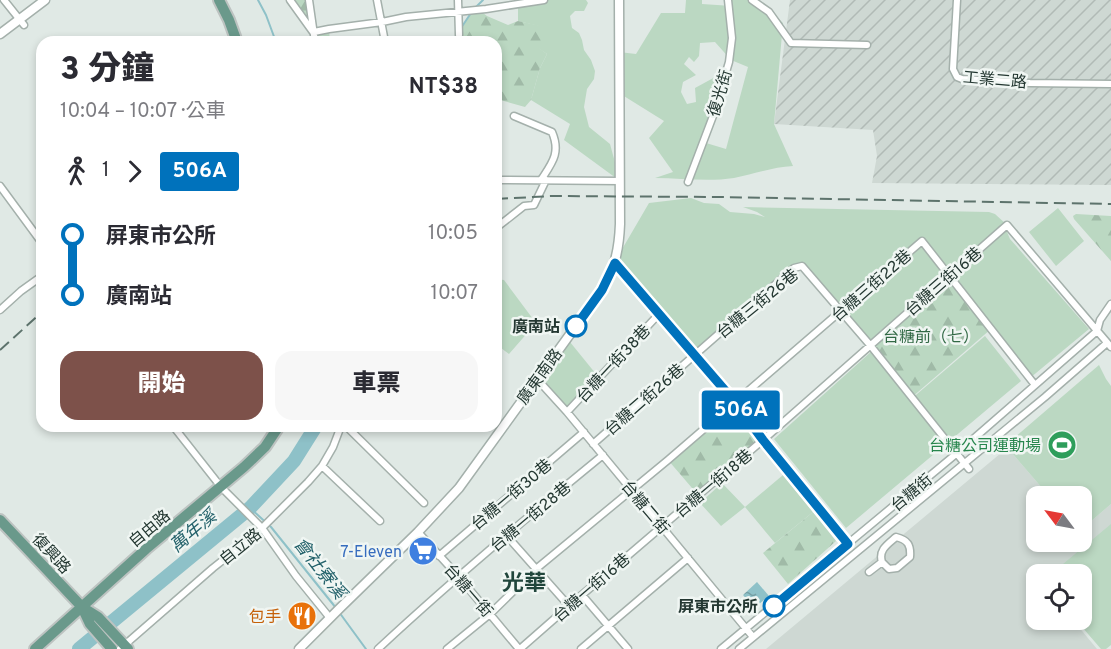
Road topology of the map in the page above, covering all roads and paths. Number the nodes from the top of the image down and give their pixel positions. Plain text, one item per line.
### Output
1 (4, 0) edge
2 (45, 0) edge
3 (219, 0) edge
4 (290, 0) edge
5 (309, 0) edge
6 (377, 0) edge
7 (458, 0) edge
8 (544, 0) edge
9 (619, 0) edge
10 (728, 0) edge
11 (752, 0) edge
12 (957, 0) edge
13 (459, 10) junction
14 (22, 22) junction
15 (382, 22) junction
16 (314, 32) junction
17 (0, 34) edge
18 (459, 34) dead end
19 (235, 36) edge
20 (314, 36) edge
21 (385, 36) edge
22 (867, 45) dead end
23 (1111, 84) edge
24 (514, 116) dead end
25 (502, 180) edge
26 (543, 180) junction
27 (620, 181) junction
28 (688, 182) dead end
29 (0, 186) edge
30 (502, 223) edge
31 (36, 235) edge
32 (615, 263) junction
33 (949, 276) junction
34 (36, 280) edge
35 (1111, 304) edge
36 (0, 310) edge
37 (841, 311) junction
38 (659, 314) junction
39 (1097, 331) junction
40 (870, 345) junction
41 (1109, 345) edge
42 (695, 355) junction
43 (537, 379) junction
44 (1035, 385) junction
45 (735, 402) junction
46 (567, 412) junction
47 (502, 428) edge
48 (178, 432) edge
49 (275, 432) edge
50 (339, 432) edge
51 (352, 432) edge
52 (499, 432) edge
53 (584, 432) junction
54 (763, 440) junction
55 (593, 444) junction
56 (956, 454) junction
57 (603, 455) junction
58 (322, 466) junction
59 (966, 467) junction
60 (221, 487) junction
61 (631, 490) junction
62 (424, 504) dead end
63 (380, 521) dead end
64 (1, 522) edge
65 (662, 526) junction
66 (260, 530) junction
67 (418, 532) junction
68 (506, 535) junction
69 (848, 544) junction
70 (439, 556) junction
71 (688, 558) junction
72 (882, 562) junction
73 (536, 569) junction
74 (869, 572) dead end
75 (459, 577) junction
76 (582, 595) junction
77 (569, 606) junction
78 (82, 607) junction
79 (335, 612) junction
80 (490, 614) junction
81 (94, 620) junction
82 (609, 626) junction
83 (746, 628) junction
84 (753, 637) junction
85 (124, 648) edge
86 (35, 649) edge
87 (112, 649) edge
88 (299, 649) edge
89 (378, 649) edge
90 (447, 649) edge
91 (520, 649) edge
92 (581, 649) edge
93 (628, 649) edge
94 (721, 649) edge
95 (739, 649) edge

1 - 14 street
2 - 14 street
3 - 19 main road
4 - 16 street
5 - 16 street
6 - 15 street
7 - 13 street
8 - 13 street
9 - 27 street, 廣東南路
10 - 28 street, 復光街
11 - 22 street
12 - 23 street, 工業二路
13 - 15 street
13 - 18 street
14 - 17 street
15 - 16 street
15 - 21 street
16 - 20 street
24 - 26 street
25 - 26 street
26 - 27 street
26 - 30 street
27 - 32 street, 廣東南路
29 - 31 street
32 - 38 street
32 - 43 street, 廣東南路
33 - 37 street, 台糖三街22巷
33 - 39 street, 台糖三街16巷
33 - 40 street, 台糖三街16巷
33 - 44 street, 台糖三街22巷
34 - 36 street
35 - 39 street
37 - 40 street
37 - 42 street, 台糖三街26巷
37 - 45 street, 台糖三街22巷
38 - 42 street
38 - 46 street, 台糖一街38巷
39 - 41 street, 台糖三街16巷
39 - 44 street, 台糖街
40 - 54 street, 台糖三街16巷
40 - 56 street
41 - 59 street, 台糖街
42 - 45 street
42 - 55 street, 台糖二街26巷
43 - 46 street, 台糖二街
43 - 47 street, 廣東南路
44 - 56 street, 台糖街
45 - 54 street
45 - 61 street, 台糖三街22巷
46 - 53 street, 台糖二街
48 - 60 street
49 - 60 main road, 自由路
50 - 58 street, 自立路
51 - 62 street
52 - 67 street, 廣東南路
53 - 55 street, 台糖二街
53 - 70 street, 台糖一街30巷
54 - 65 street, 台糖一街18巷
54 - 69 street
55 - 57 street, 台糖二街
56 - 59 street
56 - 69 street, 台糖街
57 - 61 street, 台糖二街
57 - 68 street, 台糖一街28巷
58 - 63 street
58 - 66 street, 自立路
59 - 84 street, 台糖街
60 - 66 street
60 - 78 main road, 自由路
61 - 65 street, 台糖二街
61 - 73 street, 台糖三街22巷
64 - 78 main road, 復興路
65 - 71 street, 台糖二街
65 - 76 street, 台糖一街16巷
66 - 79 street
66 - 85 street, 自立路
67 - 70 street, 台糖一街
67 - 79 street, 廣東南路
68 - 73 street
68 - 75 street, 台糖一街28巷
69 - 83 street, 台糖街
70 - 75 street, 台糖一街
71 - 82 street
71 - 83 street, 台糖二街
72 - 72 street
72 - 74 street
73 - 77 street
73 - 80 street, 台糖三街22巷
75 - 80 street, 台糖一街
75 - 89 street, 台糖一街28巷
76 - 77 street, 台糖一街16巷
76 - 82 street
77 - 91 street, 台糖一街16巷
78 - 81 main road, 復興路
78 - 86 main road, 自由路
79 - 88 street, 廣東南路
80 - 90 street, 台糖三街22巷
80 - 91 street, 台糖一街
81 - 85 main road
81 - 87 main road
82 - 92 street
82 - 93 street
83 - 84 street, 台糖二街
83 - 94 street, 台糖街
84 - 95 street, 台糖街

